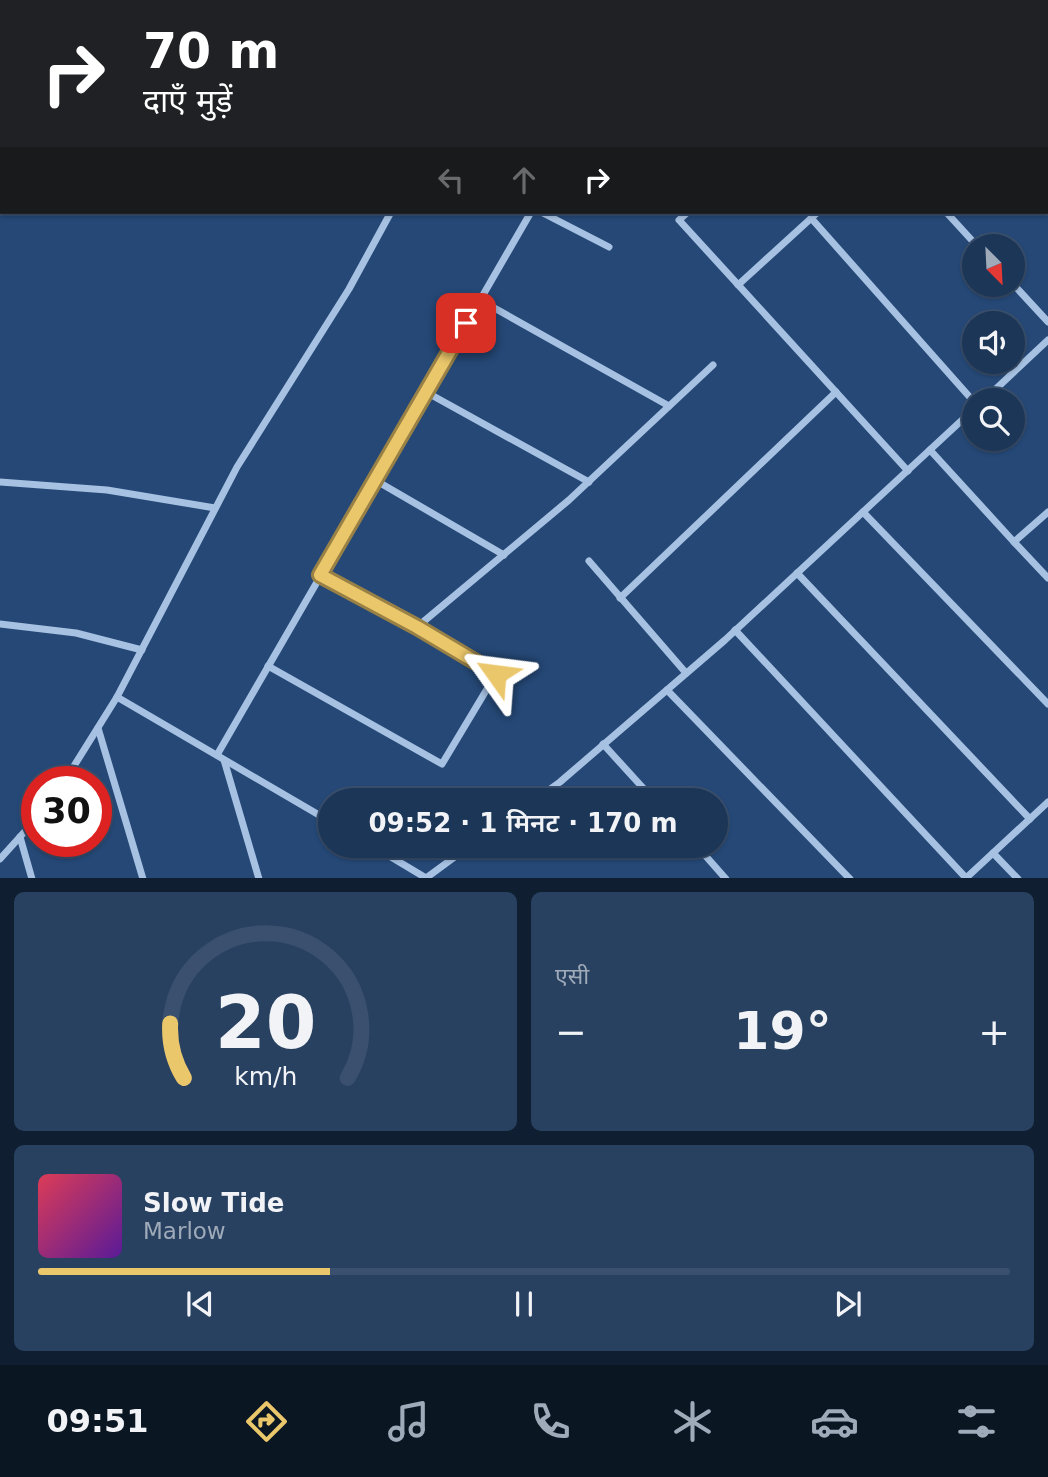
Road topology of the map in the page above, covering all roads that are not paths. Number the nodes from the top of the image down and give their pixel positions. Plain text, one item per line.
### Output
1 (390, 214) edge
2 (530, 214) edge
3 (545, 214) edge
4 (686, 214) edge
5 (816, 214) edge
6 (948, 214) edge
7 (811, 218) junction
8 (966, 234) edge
9 (609, 247) dead end
10 (738, 285) junction
11 (1026, 298) edge
12 (480, 300) junction
13 (1048, 321) edge
14 (1048, 340) edge
15 (713, 365) dead end
16 (997, 388) edge
17 (962, 391) edge
18 (426, 392) junction
19 (836, 392) junction
20 (669, 406) junction
21 (962, 419) edge
22 (930, 450) junction
23 (908, 471) junction
24 (375, 480) junction
25 (0, 482) edge
26 (589, 482) junction
27 (215, 508) junction
28 (863, 512) junction
29 (1048, 512) edge
30 (1014, 542) junction
31 (504, 555) junction
32 (589, 561) dead end
33 (797, 573) junction
34 (320, 575) junction
35 (1048, 578) edge
36 (620, 598) junction
37 (0, 624) edge
38 (417, 627) junction
39 (735, 630) junction
40 (142, 650) junction
41 (268, 666) junction
42 (686, 674) junction
43 (667, 690) junction
44 (117, 697) junction
45 (1048, 704) edge
46 (98, 728) junction
47 (603, 744) junction
48 (221, 757) junction
49 (74, 766) edge
50 (552, 788) edge
51 (643, 788) edge
52 (1048, 802) edge
53 (318, 814) edge
54 (1030, 818) junction
55 (20, 837) joint
56 (993, 853) junction
57 (393, 858) edge
58 (453, 858) edge
59 (708, 858) edge
60 (0, 859) edge
61 (32, 878) edge
62 (143, 878) edge
63 (259, 878) edge
64 (426, 878) edge
65 (726, 878) edge
66 (850, 878) edge
67 (966, 878) edge
68 (1018, 878) edge

1 - 27 street
2 - 12 street
3 - 9 street
4 - 10 street
5 - 7 street
6 - 8 street
7 - 10 street
7 - 17 street
10 - 19 street
11 - 13 street
12 - 18 street
12 - 20 street
14 - 16 street
15 - 20 street
18 - 24 street
18 - 26 street
19 - 23 street
19 - 36 street
20 - 26 street
21 - 22 street
22 - 23 street
22 - 30 street
23 - 28 street
24 - 31 street
24 - 34 street
25 - 27 street
26 - 31 street
27 - 40 street
28 - 33 street
28 - 45 street
29 - 30 street
30 - 35 street
31 - 38 street
32 - 36 street
33 - 39 street
33 - 54 street
34 - 38 street
34 - 41 street
36 - 42 street
37 - 40 street
38 - 41 street
39 - 42 street
39 - 67 street
40 - 44 street
41 - 48 street
42 - 43 street
43 - 47 street
43 - 66 street
44 - 46 street
44 - 48 street
46 - 49 street
46 - 62 street
47 - 50 street
47 - 51 street
48 - 53 street
48 - 63 street
52 - 54 street
54 - 56 street
55 - 60 street
55 - 61 street
56 - 67 street
56 - 68 street
57 - 64 street
58 - 64 street
59 - 65 street

